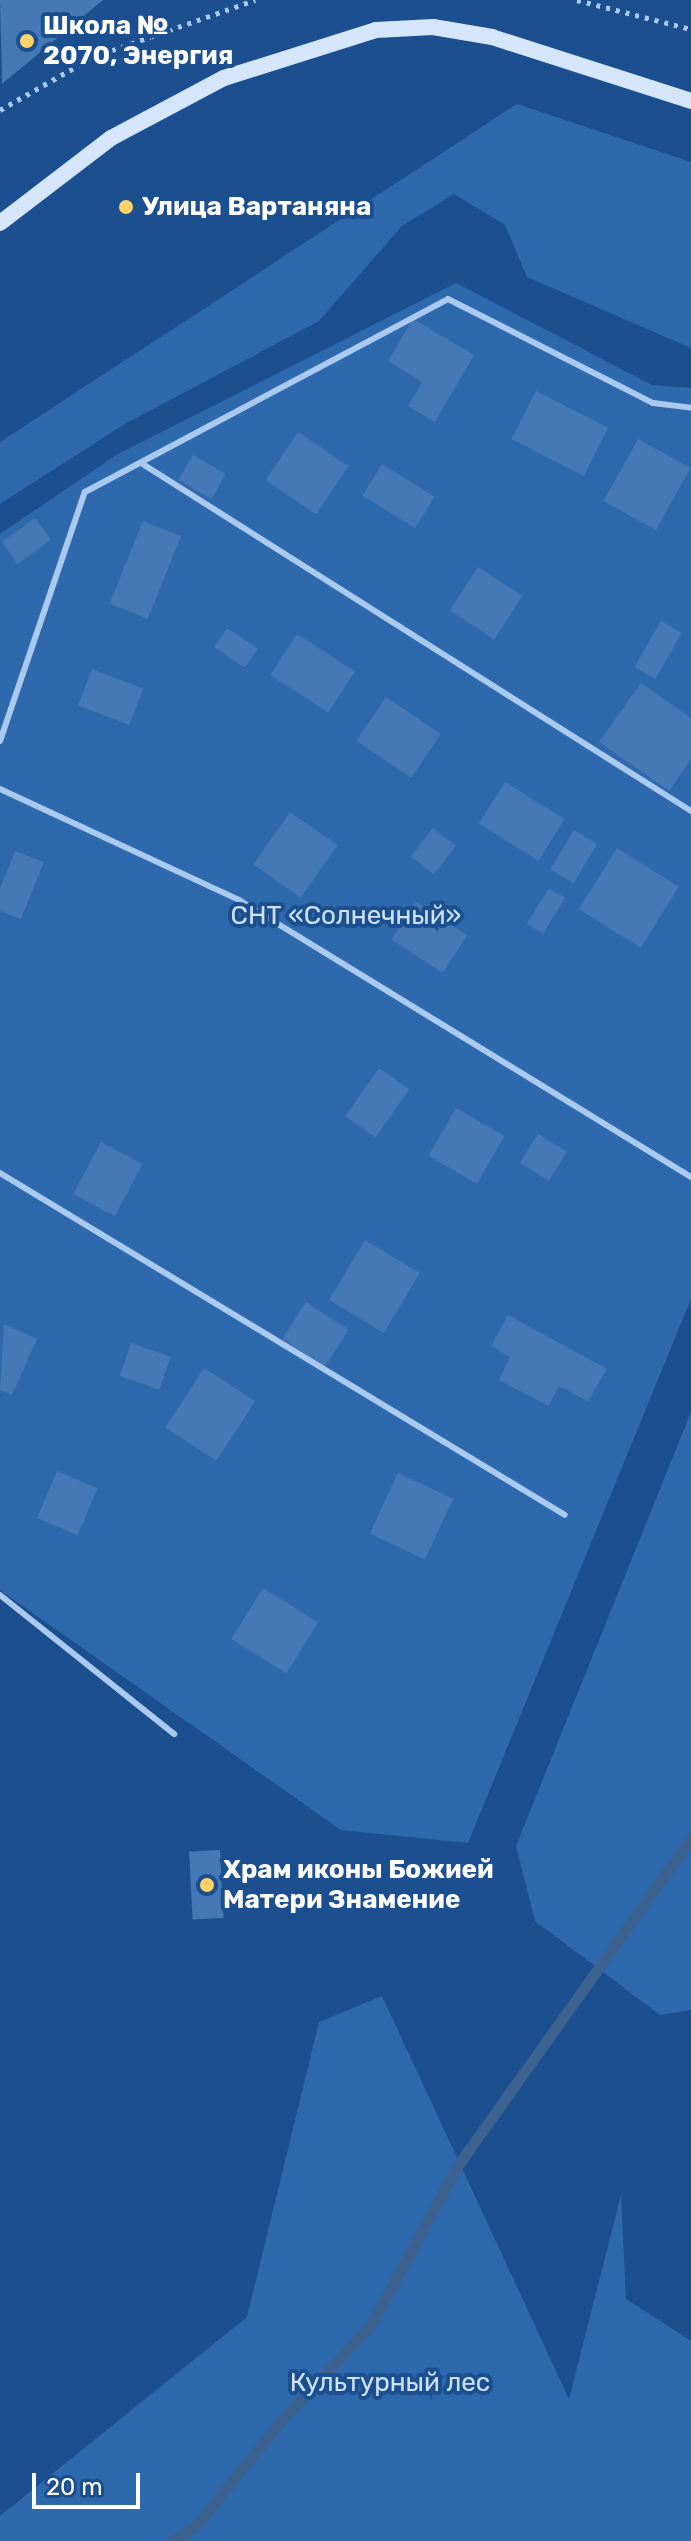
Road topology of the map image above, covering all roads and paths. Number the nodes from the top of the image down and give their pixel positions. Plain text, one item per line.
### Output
1 (255, 0) edge
2 (577, 0) edge
3 (691, 29) edge
4 (691, 101) edge
5 (0, 110) edge
6 (0, 223) edge
7 (691, 408) edge
8 (141, 463) junction
9 (0, 741) edge
10 (0, 789) edge
11 (691, 811) edge
12 (0, 1173) edge
13 (691, 1177) edge
14 (565, 1515) dead end
15 (0, 1595) edge
16 (174, 1734) dead end

1 - 5 path
2 - 3 path
4 - 6 street
7 - 8 lane
8 - 9 lane
8 - 11 lane
10 - 13 lane
12 - 14 lane
15 - 16 lane

